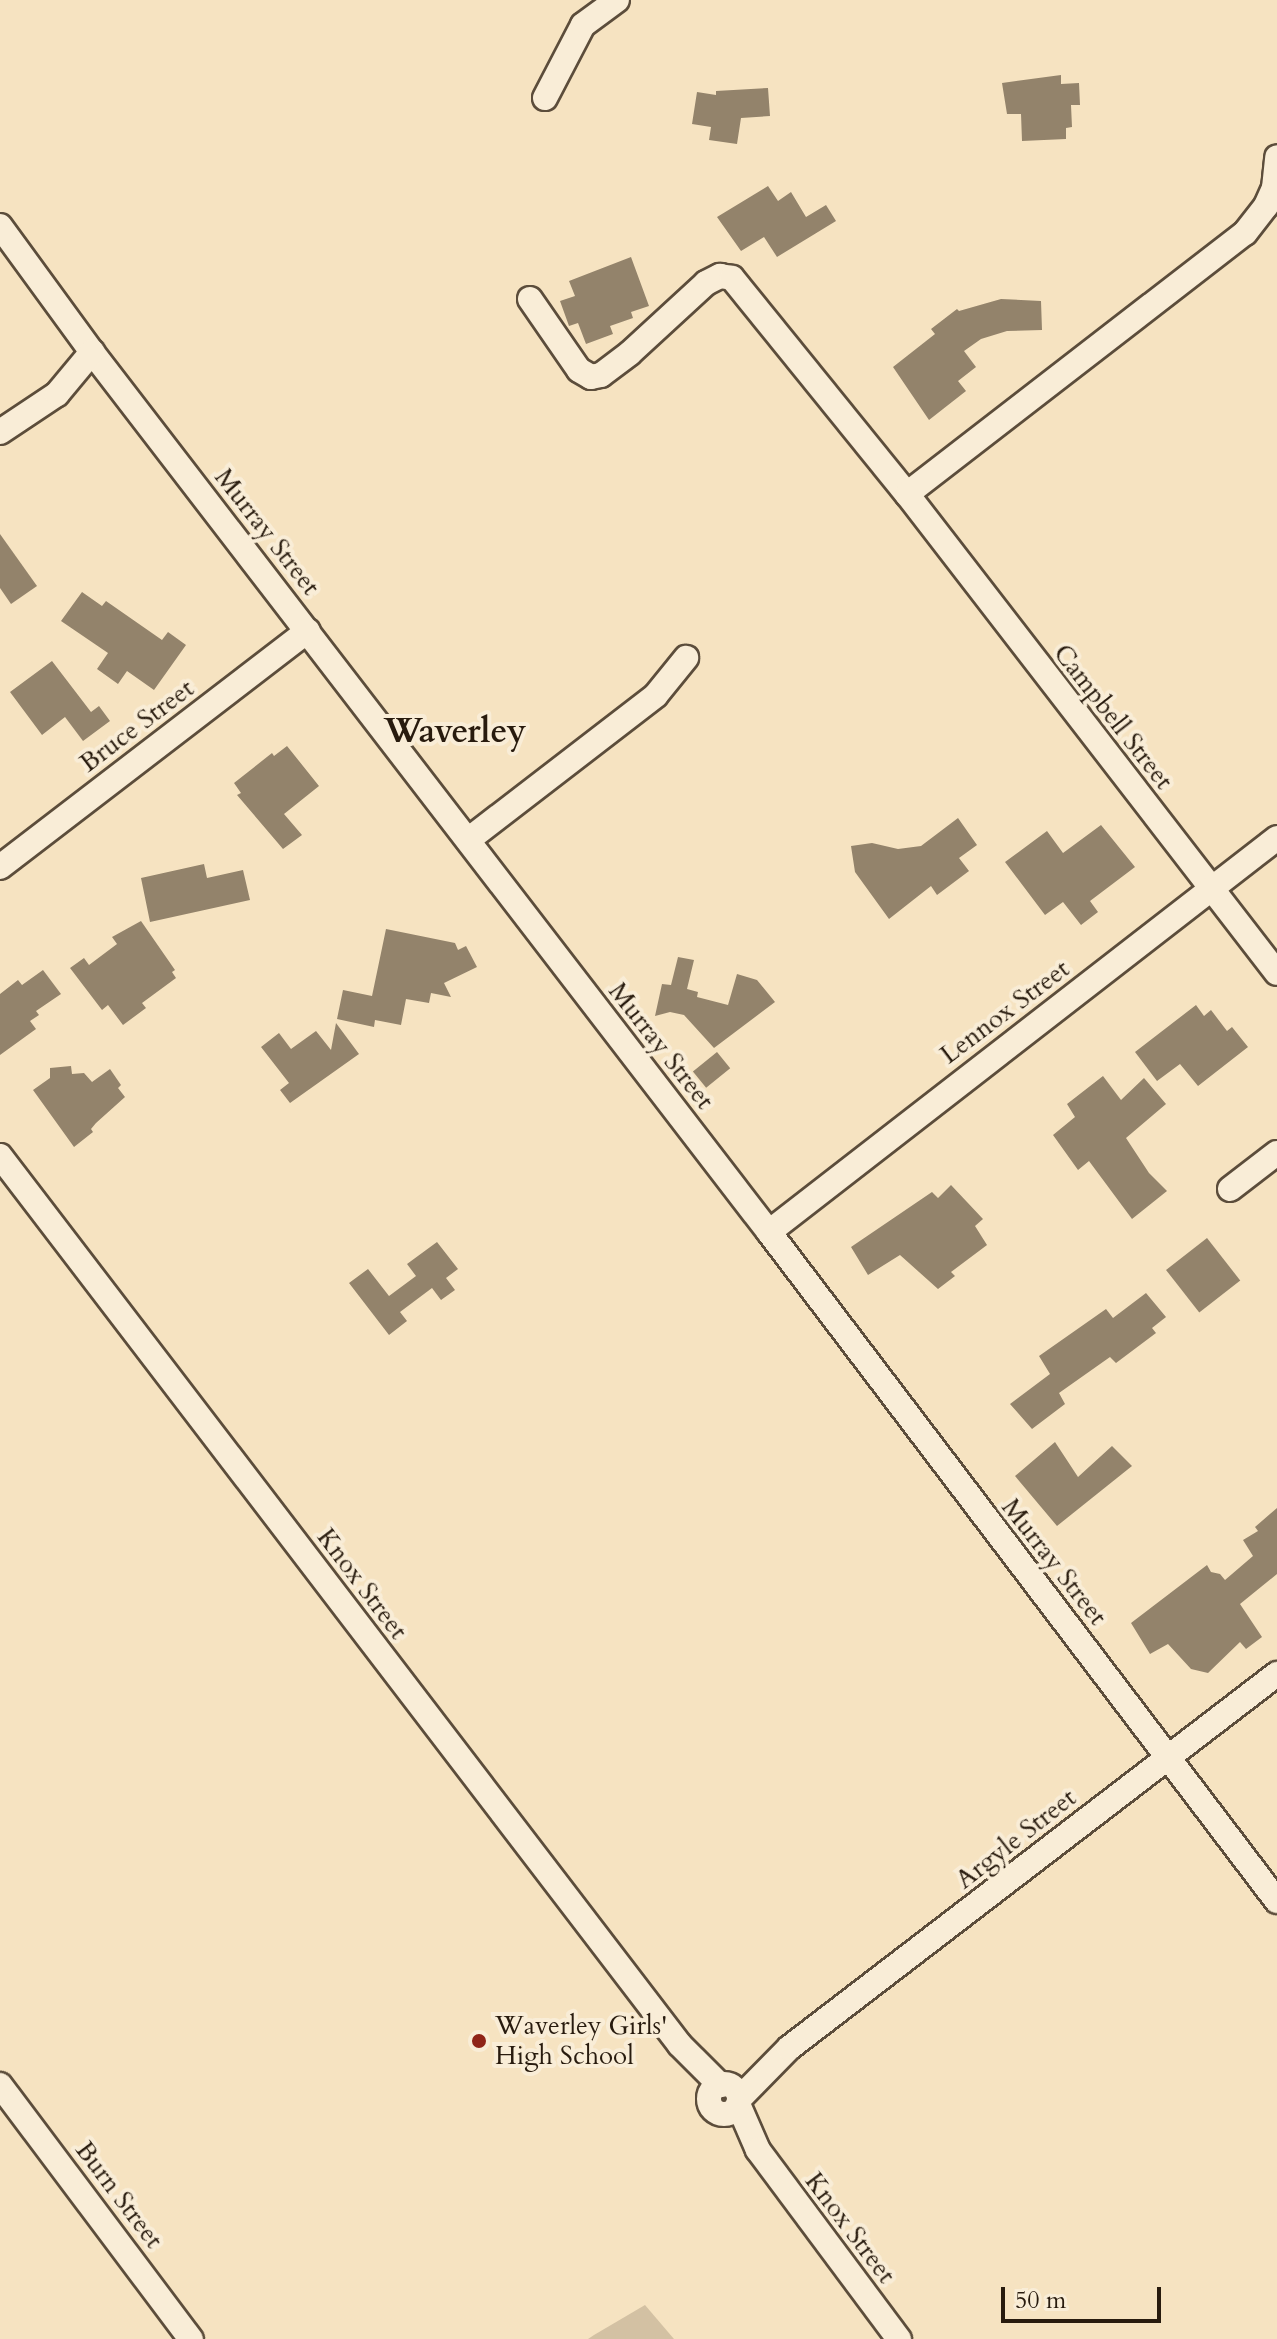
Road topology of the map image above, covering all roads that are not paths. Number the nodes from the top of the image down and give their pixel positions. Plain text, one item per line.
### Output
1 (617, 0) edge
2 (545, 98) dead end
3 (1277, 157) edge
4 (0, 226) edge
5 (530, 299) dead end
6 (92, 352) junction
7 (0, 432) edge
8 (907, 494) junction
9 (308, 631) junction
10 (686, 658) dead end
11 (1277, 838) edge
12 (468, 840) junction
13 (0, 867) edge
14 (1211, 888) junction
15 (1277, 973) edge
16 (1277, 1153) edge
17 (0, 1156) edge
18 (1230, 1189) dead end
19 (769, 1232) junction
20 (1277, 1674) edge
21 (1168, 1756) junction
22 (1277, 1901) edge
23 (0, 2085) edge
24 (725, 2096) junction
25 (191, 2339) edge
26 (899, 2339) edge

1 - 2 street
3 - 8 street
4 - 6 street, Murray Street
5 - 8 street, Campbell Street
6 - 7 street
6 - 9 street, Murray Street
8 - 14 street, Campbell Street
9 - 12 street, Murray Street
9 - 13 street, Bruce Street
10 - 12 street
11 - 14 street, Lennox Street
12 - 19 street, Murray Street
14 - 15 street, Campbell Street
14 - 19 street, Lennox Street
16 - 18 street
17 - 24 street, Knox Street
19 - 21 street, Murray Street
20 - 21 street, Argyle Street
21 - 22 street, Murray Street
21 - 24 street, Argyle Street
23 - 25 street, Burn Street
24 - 26 street, Knox Street

